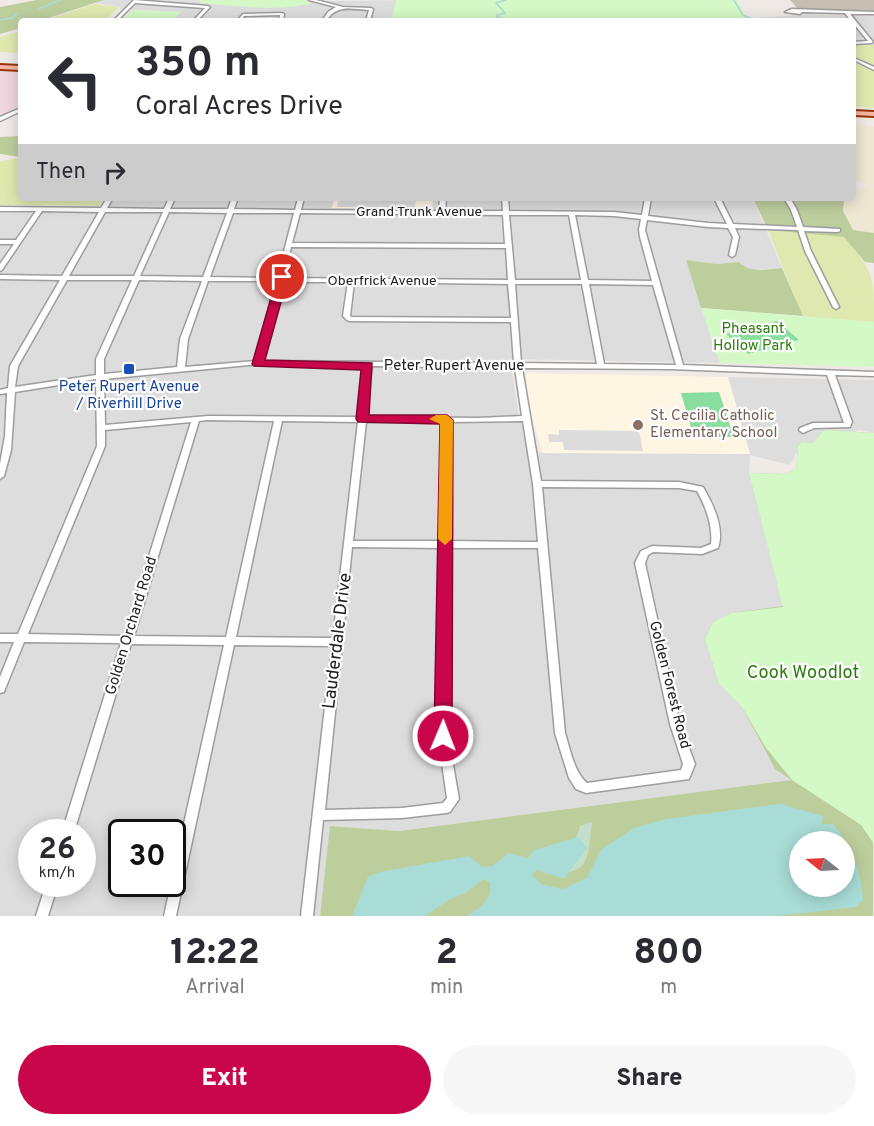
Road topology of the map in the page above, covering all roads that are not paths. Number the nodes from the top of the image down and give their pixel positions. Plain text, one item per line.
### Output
1 (311, 0) edge
2 (135, 1) edge
3 (339, 7) junction
4 (790, 12) joint
5 (824, 12) junction
6 (847, 13) junction
7 (872, 13) edge
8 (799, 15) edge
9 (118, 18) edge
10 (198, 18) edge
11 (241, 18) edge
12 (281, 18) edge
13 (326, 18) edge
14 (369, 18) edge
15 (828, 18) edge
16 (851, 18) edge
17 (874, 18) edge
18 (856, 24) edge
19 (867, 38) junction
20 (874, 38) edge
21 (856, 43) edge
22 (856, 60) edge
23 (0, 67) edge
24 (18, 68) edge
25 (874, 69) edge
26 (18, 110) edge
27 (856, 113) edge
28 (874, 114) edge
29 (1, 117) edge
30 (108, 201) edge
31 (170, 201) edge
32 (234, 201) edge
33 (300, 201) edge
34 (443, 201) edge
35 (505, 201) edge
36 (648, 201) edge
37 (719, 201) edge
38 (789, 201) edge
39 (0, 209) edge
40 (40, 209) junction
41 (103, 210) junction
42 (166, 210) junction
43 (230, 211) junction
44 (298, 212) junction
45 (442, 213) junction
46 (506, 213) junction
47 (572, 213) junction
48 (645, 218) junction
49 (731, 225) junction
50 (800, 227) junction
51 (838, 230) dead end
52 (0, 242) edge
53 (18, 242) junction
54 (290, 245) junction
55 (508, 246) junction
56 (732, 255) dead end
57 (0, 269) edge
58 (0, 277) edge
59 (66, 278) junction
60 (135, 278) junction
61 (204, 279) junction
62 (282, 280) junction
63 (351, 281) junction
64 (512, 282) junction
65 (586, 283) junction
66 (656, 283) junction
67 (836, 307) dead end
68 (515, 320) junction
69 (258, 364) junction
70 (368, 366) junction
71 (518, 366) junction
72 (601, 366) junction
73 (181, 368) junction
74 (680, 368) junction
75 (830, 372) junction
76 (874, 374) edge
77 (98, 377) junction
78 (10, 391) junction
79 (0, 392) edge
80 (279, 418) junction
81 (525, 418) junction
82 (196, 419) junction
83 (362, 419) junction
84 (447, 420) junction
85 (102, 428) junction
86 (803, 430) dead end
87 (0, 476) edge
88 (537, 484) junction
89 (349, 544) junction
90 (445, 545) junction
91 (542, 545) junction
92 (0, 638) edge
93 (21, 638) junction
94 (128, 640) junction
95 (232, 640) junction
96 (337, 642) junction
97 (0, 689) edge
98 (320, 815) junction
99 (72, 819) edge
100 (48, 897) edge
101 (42, 916) edge
102 (170, 916) edge
103 (307, 916) edge

1 - 3 street
2 - 9 street
2 - 10 street
3 - 13 street
3 - 14 street
4 - 8 street
4 - 8 street
5 - 6 street
5 - 8 street
5 - 15 street
6 - 7 street
6 - 16 street
7 - 17 street
11 - 12 street
18 - 19 street
19 - 20 street
19 - 21 street
22 - 25 street
23 - 24 main road
26 - 29 street
27 - 28 main road
30 - 41 street
31 - 42 street
32 - 43 street
33 - 44 street
34 - 45 street
35 - 46 street, Golden Forest Road
36 - 48 street
37 - 49 street
38 - 50 street
39 - 40 street, Grand Trunk Avenue
40 - 41 street, Grand Trunk Avenue
40 - 53 street
41 - 42 street, Grand Trunk Avenue
41 - 59 street
42 - 43 street, Grand Trunk Avenue
42 - 60 street
43 - 44 street, Grand Trunk Avenue
43 - 61 street
44 - 45 street, Grand Trunk Avenue
44 - 54 street
45 - 46 street, Grand Trunk Avenue
46 - 47 street, Grand Trunk Avenue
46 - 55 street, Golden Forest Road
47 - 48 street, Grand Trunk Avenue
47 - 65 street
48 - 49 street, Grand Trunk Avenue
48 - 66 street
49 - 50 street, Grand Trunk Avenue
49 - 56 street
50 - 51 street, Grand Trunk Avenue
50 - 67 street
52 - 53 street
53 - 57 street
54 - 55 street
54 - 62 street
55 - 64 street, Golden Forest Road
58 - 59 street, Oberfrick Avenue
59 - 60 street, Oberfrick Avenue
59 - 78 street
60 - 61 street, Oberfrick Avenue
60 - 77 street
61 - 62 street, Oberfrick Avenue
61 - 73 street
62 - 63 street, Oberfrick Avenue
62 - 69 street
63 - 64 street, Oberfrick Avenue
63 - 68 street
64 - 65 street, Oberfrick Avenue
64 - 68 street, Golden Forest Road
65 - 66 street, Oberfrick Avenue
65 - 72 street
66 - 74 street
68 - 71 street, Golden Forest Road
69 - 70 street, Peter Rupert Avenue
69 - 73 street, Peter Rupert Avenue
70 - 71 street, Peter Rupert Avenue
70 - 83 street, Lauderdale Drive
71 - 72 street, Peter Rupert Avenue
71 - 81 street, Golden Forest Road
72 - 74 street, Peter Rupert Avenue
73 - 77 street, Peter Rupert Avenue
74 - 75 street, Peter Rupert Avenue
75 - 76 street, Peter Rupert Avenue
75 - 86 street
77 - 78 street, Peter Rupert Avenue
77 - 85 street
78 - 79 street, Peter Rupert Avenue
78 - 87 street
80 - 82 street
80 - 83 street
80 - 95 street
81 - 84 street
81 - 88 street, Golden Forest Road
82 - 85 street
82 - 94 street, Golden Orchard Road
83 - 84 street
83 - 89 street, Lauderdale Drive
84 - 90 street
85 - 93 street
88 - 91 street, Golden Forest Road
88 - 91 street, Golden Forest Road
89 - 90 street
89 - 96 street, Lauderdale Drive
90 - 91 street
90 - 98 street
92 - 93 street
93 - 94 street
93 - 97 street
94 - 95 street
94 - 99 street, Golden Orchard Road
95 - 96 street
95 - 102 street
96 - 98 street, Lauderdale Drive
98 - 103 street, Lauderdale Drive
100 - 101 street

